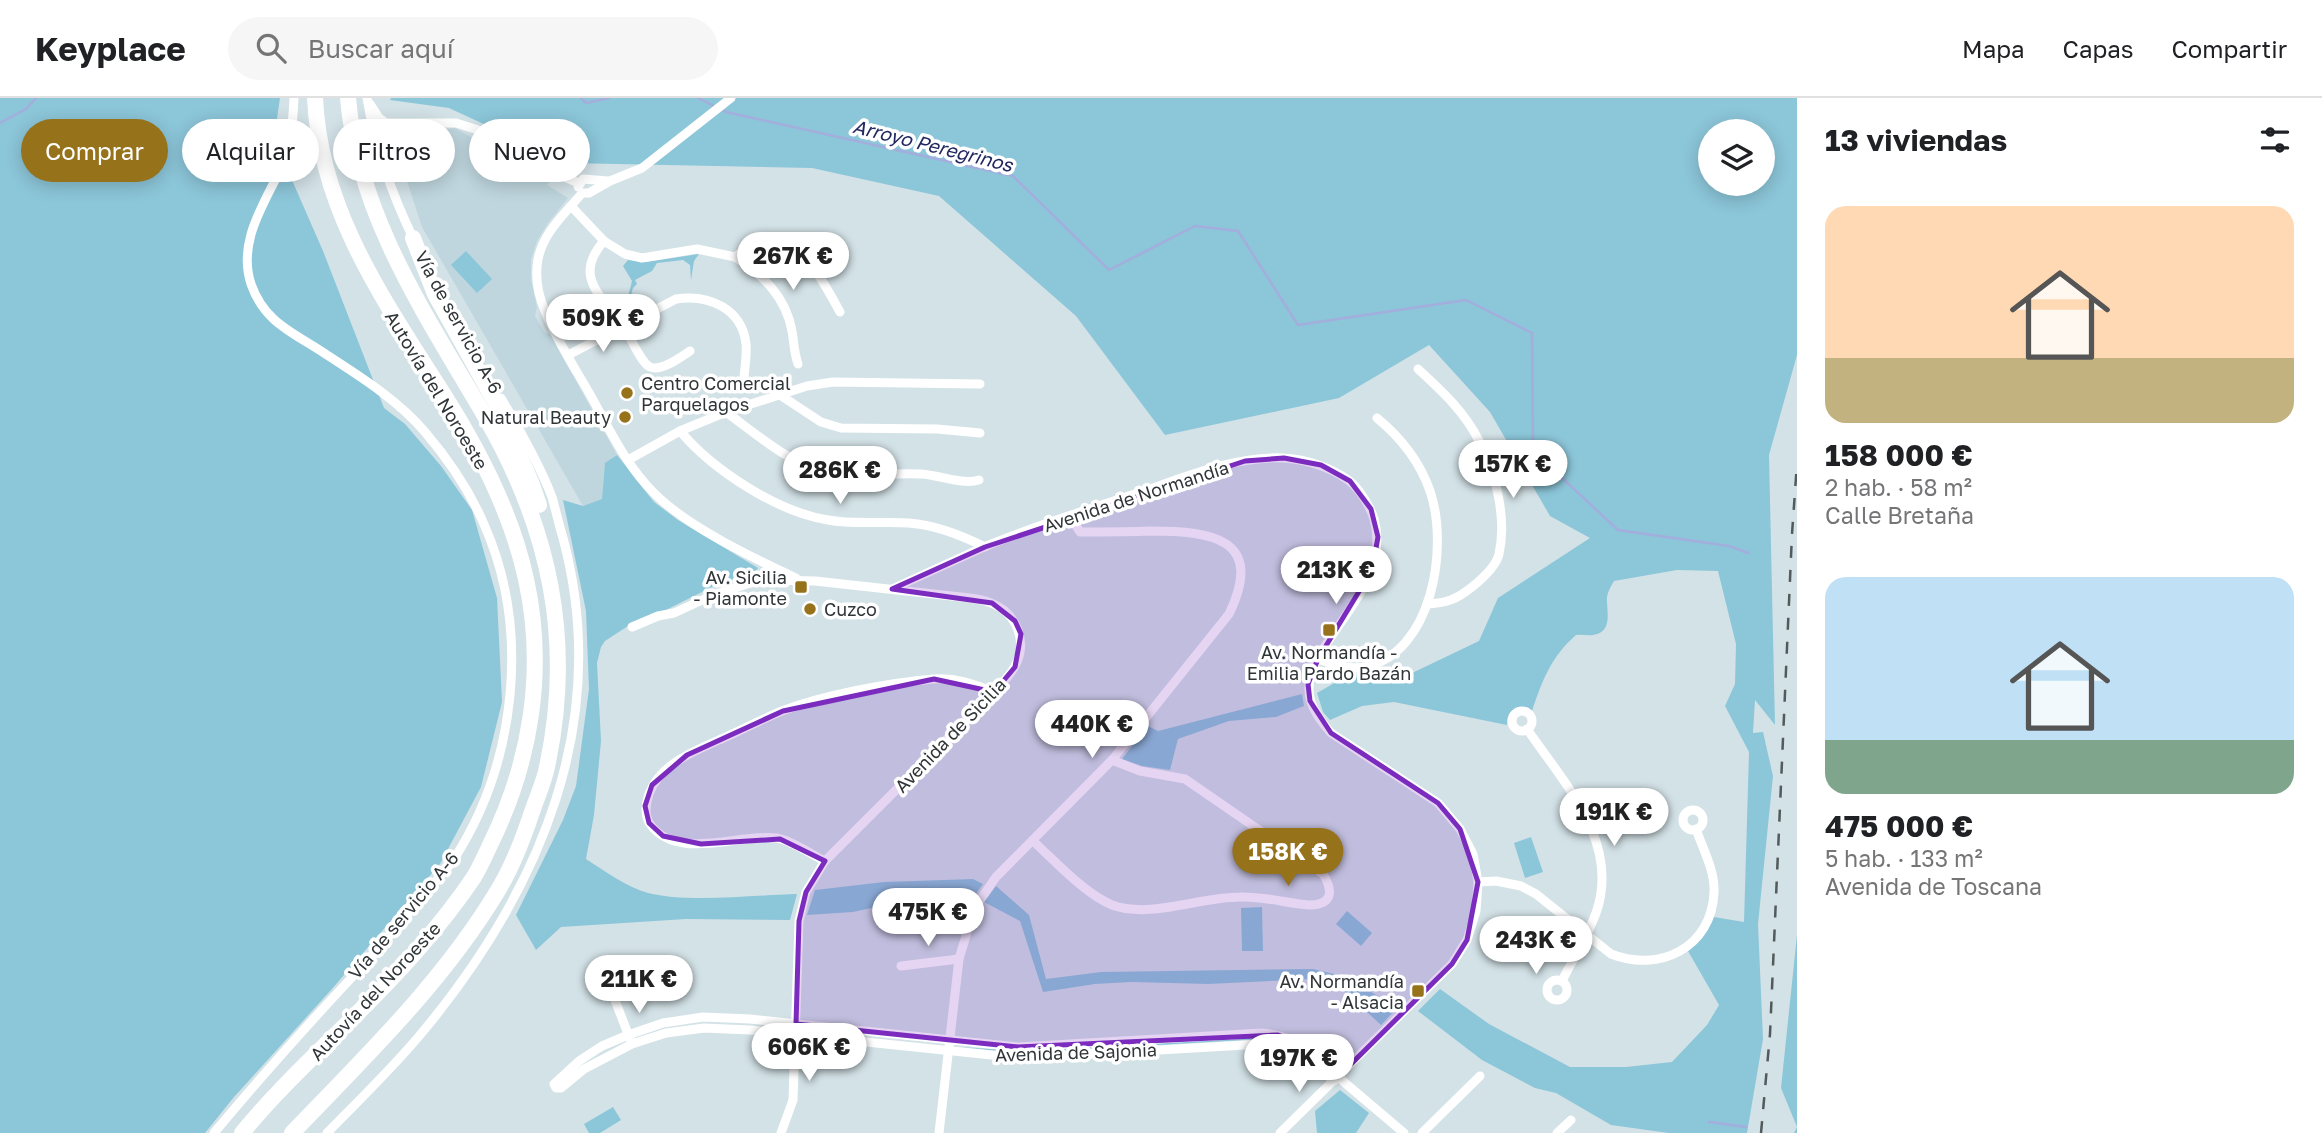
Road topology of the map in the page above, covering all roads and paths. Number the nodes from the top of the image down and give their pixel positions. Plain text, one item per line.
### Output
1 (293, 98) edge
2 (315, 98) edge
3 (348, 98) edge
4 (367, 98) edge
5 (730, 99) edge
6 (370, 119) edge
7 (380, 119) edge
8 (455, 124) edge
9 (590, 180) joint
10 (610, 181) junction
11 (392, 182) edge
12 (579, 183) joint
13 (592, 191) junction
14 (582, 193) junction
15 (571, 206) junction
16 (413, 238) junction
17 (604, 241) junction
18 (735, 257) junction
19 (840, 312) dead end
20 (623, 326) junction
21 (690, 351) dead end
22 (568, 355) junction
23 (797, 364) dead end
24 (1418, 369) dead end
25 (744, 377) dead end
26 (980, 384) dead end
27 (780, 395) junction
28 (726, 412) junction
29 (1377, 418) dead end
30 (680, 431) junction
31 (980, 433) dead end
32 (628, 460) junction
33 (979, 481) dead end
34 (1070, 516) junction
35 (985, 547) junction
36 (756, 559) junction
37 (769, 580) junction
38 (801, 581) junction
39 (892, 589) junction
40 (1428, 604) junction
41 (557, 621) junction
42 (632, 627) dead end
43 (1318, 659) junction
44 (995, 692) junction
45 (1527, 729) dead end
46 (1112, 760) junction
47 (1696, 829) dead end
48 (1033, 841) junction
49 (825, 862) junction
50 (1478, 882) junction
51 (1586, 936) junction
52 (959, 959) junction
53 (901, 966) dead end
54 (1562, 981) dead end
55 (608, 982) dead end
56 (796, 1024) junction
57 (796, 1035) junction
58 (630, 1039) junction
59 (949, 1046) junction
60 (1480, 1076) dead end
61 (1338, 1077) junction
62 (1571, 1119) dead end
63 (214, 1133) edge
64 (242, 1133) edge
65 (292, 1133) edge
66 (327, 1133) edge
67 (781, 1133) edge
68 (939, 1133) edge
69 (1280, 1133) edge
70 (1404, 1133) edge
71 (1422, 1133) edge
72 (1557, 1133) edge

1 - 63 street, Vía de servicio A-6
2 - 64 highway, Autovía del Noroeste
3 - 41 highway, Autovía del Noroeste
4 - 6 street, Vía de servicio A-6
4 - 7 street
5 - 10 street
8 - 12 street
9 - 10 street
9 - 13 street
10 - 13 street
11 - 16 street, Vía de servicio A-6
12 - 14 street
13 - 14 street
14 - 15 street
15 - 17 street
15 - 22 street
16 - 41 highway
16 - 66 street, Vía de servicio A-6
17 - 18 street
17 - 20 street
18 - 19 street
18 - 23 street
20 - 21 street
20 - 22 street
20 - 25 street
22 - 32 street
24 - 40 street
26 - 27 street
27 - 28 street
27 - 31 street
28 - 30 street
28 - 33 street
29 - 40 street
30 - 32 street
30 - 35 street
32 - 36 street
34 - 35 street, Avenida de Normandía
34 - 43 street, Avenida de Normandía
34 - 46 street
35 - 39 street, Avenida de Normandía
36 - 37 street
36 - 38 street
37 - 38 street, Avenida de Sicilia
37 - 42 street, Avenida de Sicilia
38 - 39 street, Avenida de Sicilia
39 - 44 street, Avenida de Sicilia
40 - 43 street
41 - 65 highway, Autovía del Noroeste
43 - 50 street, Avenida de Normandía
44 - 49 street, Avenida de Sicilia
44 - 49 street
45 - 51 street
46 - 48 street
46 - 48 street
47 - 51 street
48 - 52 street
49 - 56 street, Avenida de Sicilia
50 - 51 street
50 - 61 street, Avenida de Normandía
51 - 54 street
52 - 53 street
52 - 59 street
55 - 58 street
56 - 57 street, Avenida de Sicilia
56 - 58 street, Avenida de Sajonia
56 - 59 street, Avenida de Sajonia
57 - 58 street, Avenida de Sajonia
57 - 59 street, Avenida de Sajonia
57 - 67 street, Avenida de Sicilia
58 - 58 street, Avenida de Sajonia
59 - 61 street, Avenida de Sajonia
59 - 68 street
60 - 71 street
61 - 69 street, Avenida de Normandía
61 - 70 street, Avenida de Sajonia
62 - 72 street

